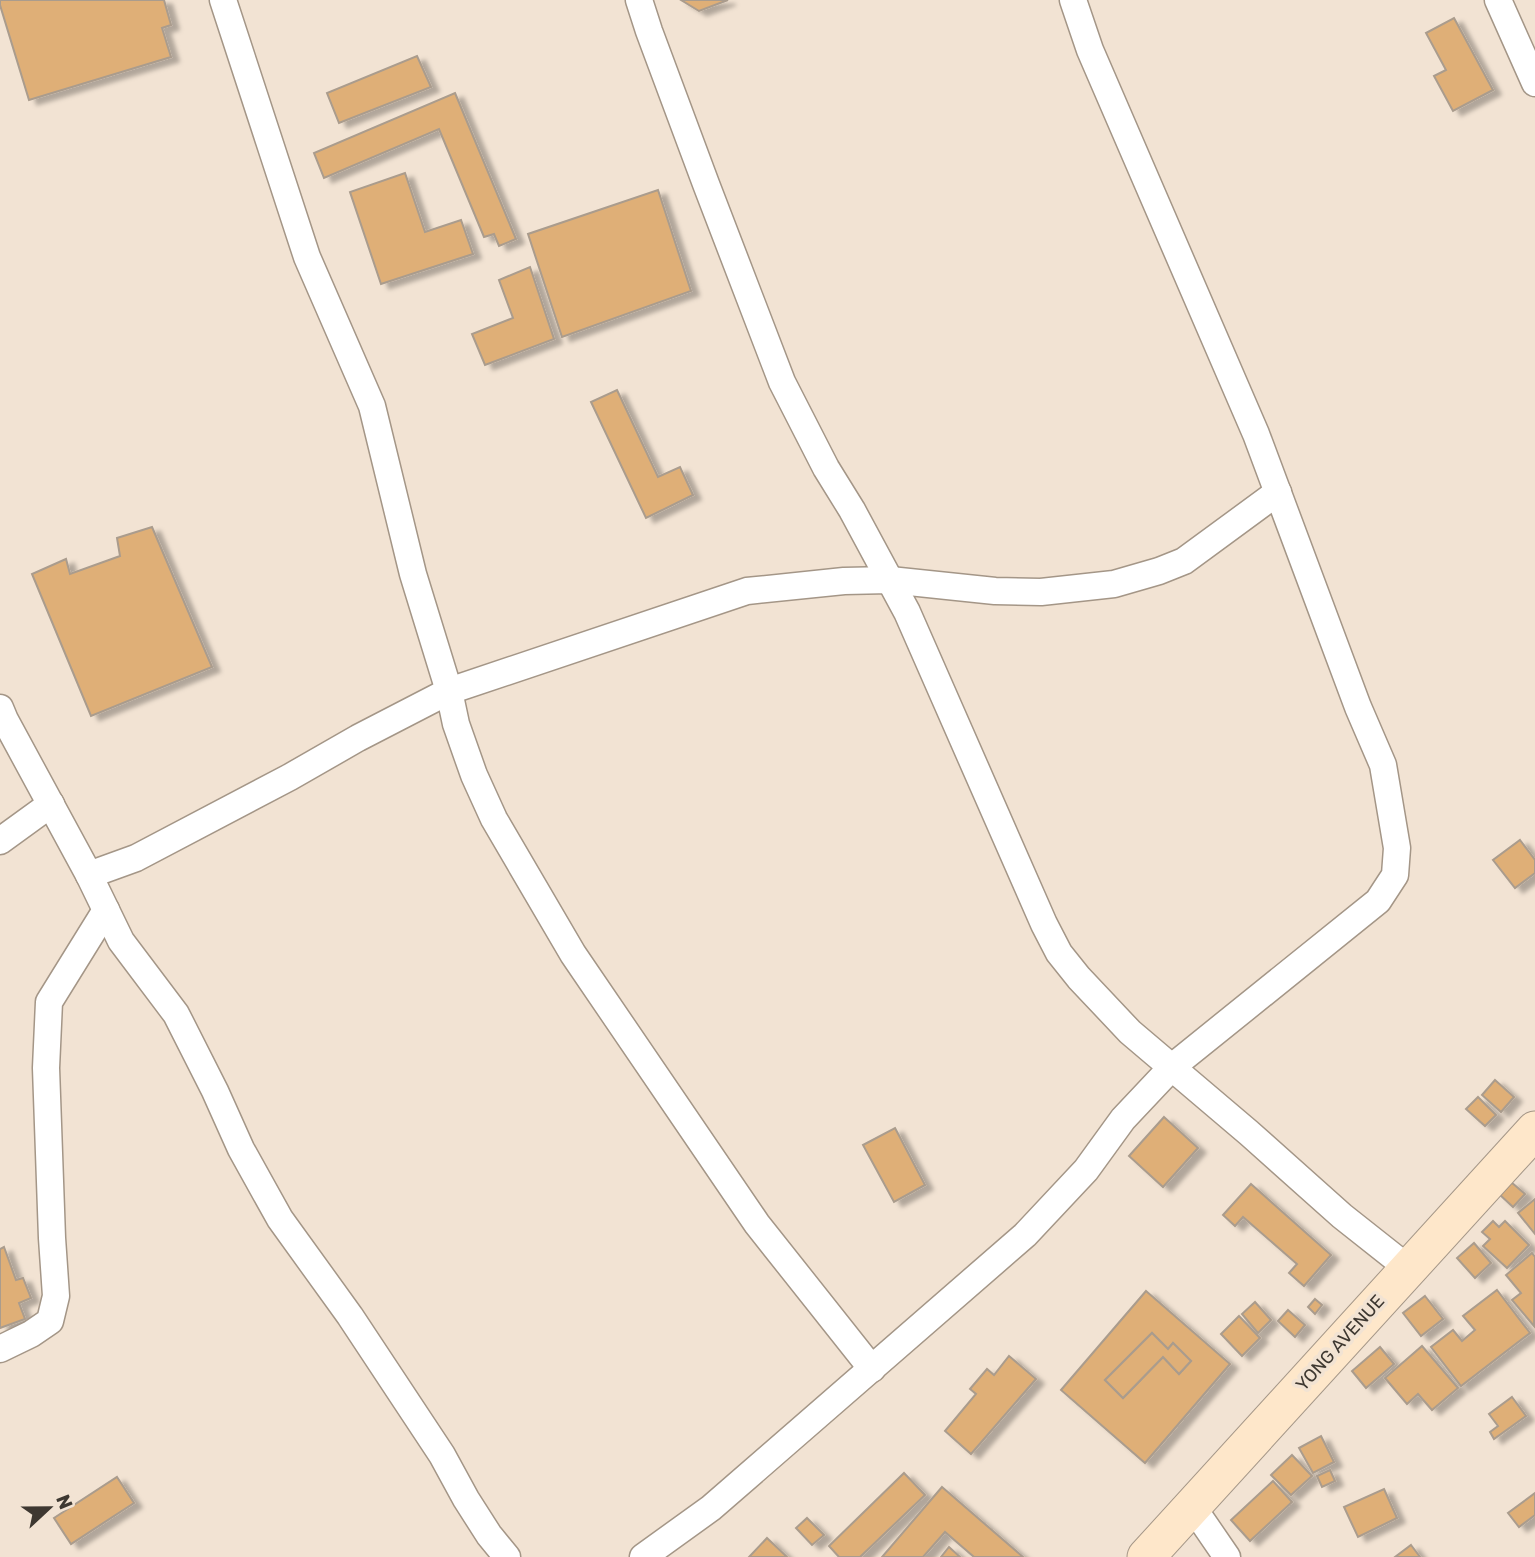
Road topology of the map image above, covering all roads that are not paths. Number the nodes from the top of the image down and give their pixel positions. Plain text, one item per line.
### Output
1 (223, 0) edge
2 (639, 0) edge
3 (1073, 0) edge
4 (1498, 0) edge
5 (1535, 83) edge
6 (1278, 492) junction
7 (890, 580) junction
8 (449, 691) junction
9 (0, 708) edge
10 (51, 804) junction
11 (0, 841) edge
12 (89, 876) junction
13 (106, 910) junction
14 (1172, 1068) junction
15 (1535, 1130) edge
16 (1409, 1269) junction
17 (0, 1349) edge
18 (872, 1369) junction
19 (1192, 1506) junction
20 (507, 1557) edge
21 (643, 1557) edge
22 (1146, 1557) edge
23 (1227, 1557) edge

1 - 8 street
2 - 7 street
3 - 6 street
4 - 5 street
6 - 7 street
6 - 14 street
7 - 8 street
7 - 14 street
8 - 12 street
8 - 18 street
9 - 10 street
10 - 11 street
10 - 12 street
12 - 13 street
13 - 17 street
13 - 20 street
14 - 16 street
14 - 18 street
15 - 16 street, YONG AVENUE
16 - 19 street, YONG AVENUE
18 - 21 street
19 - 22 street, YONG AVENUE
19 - 23 street

